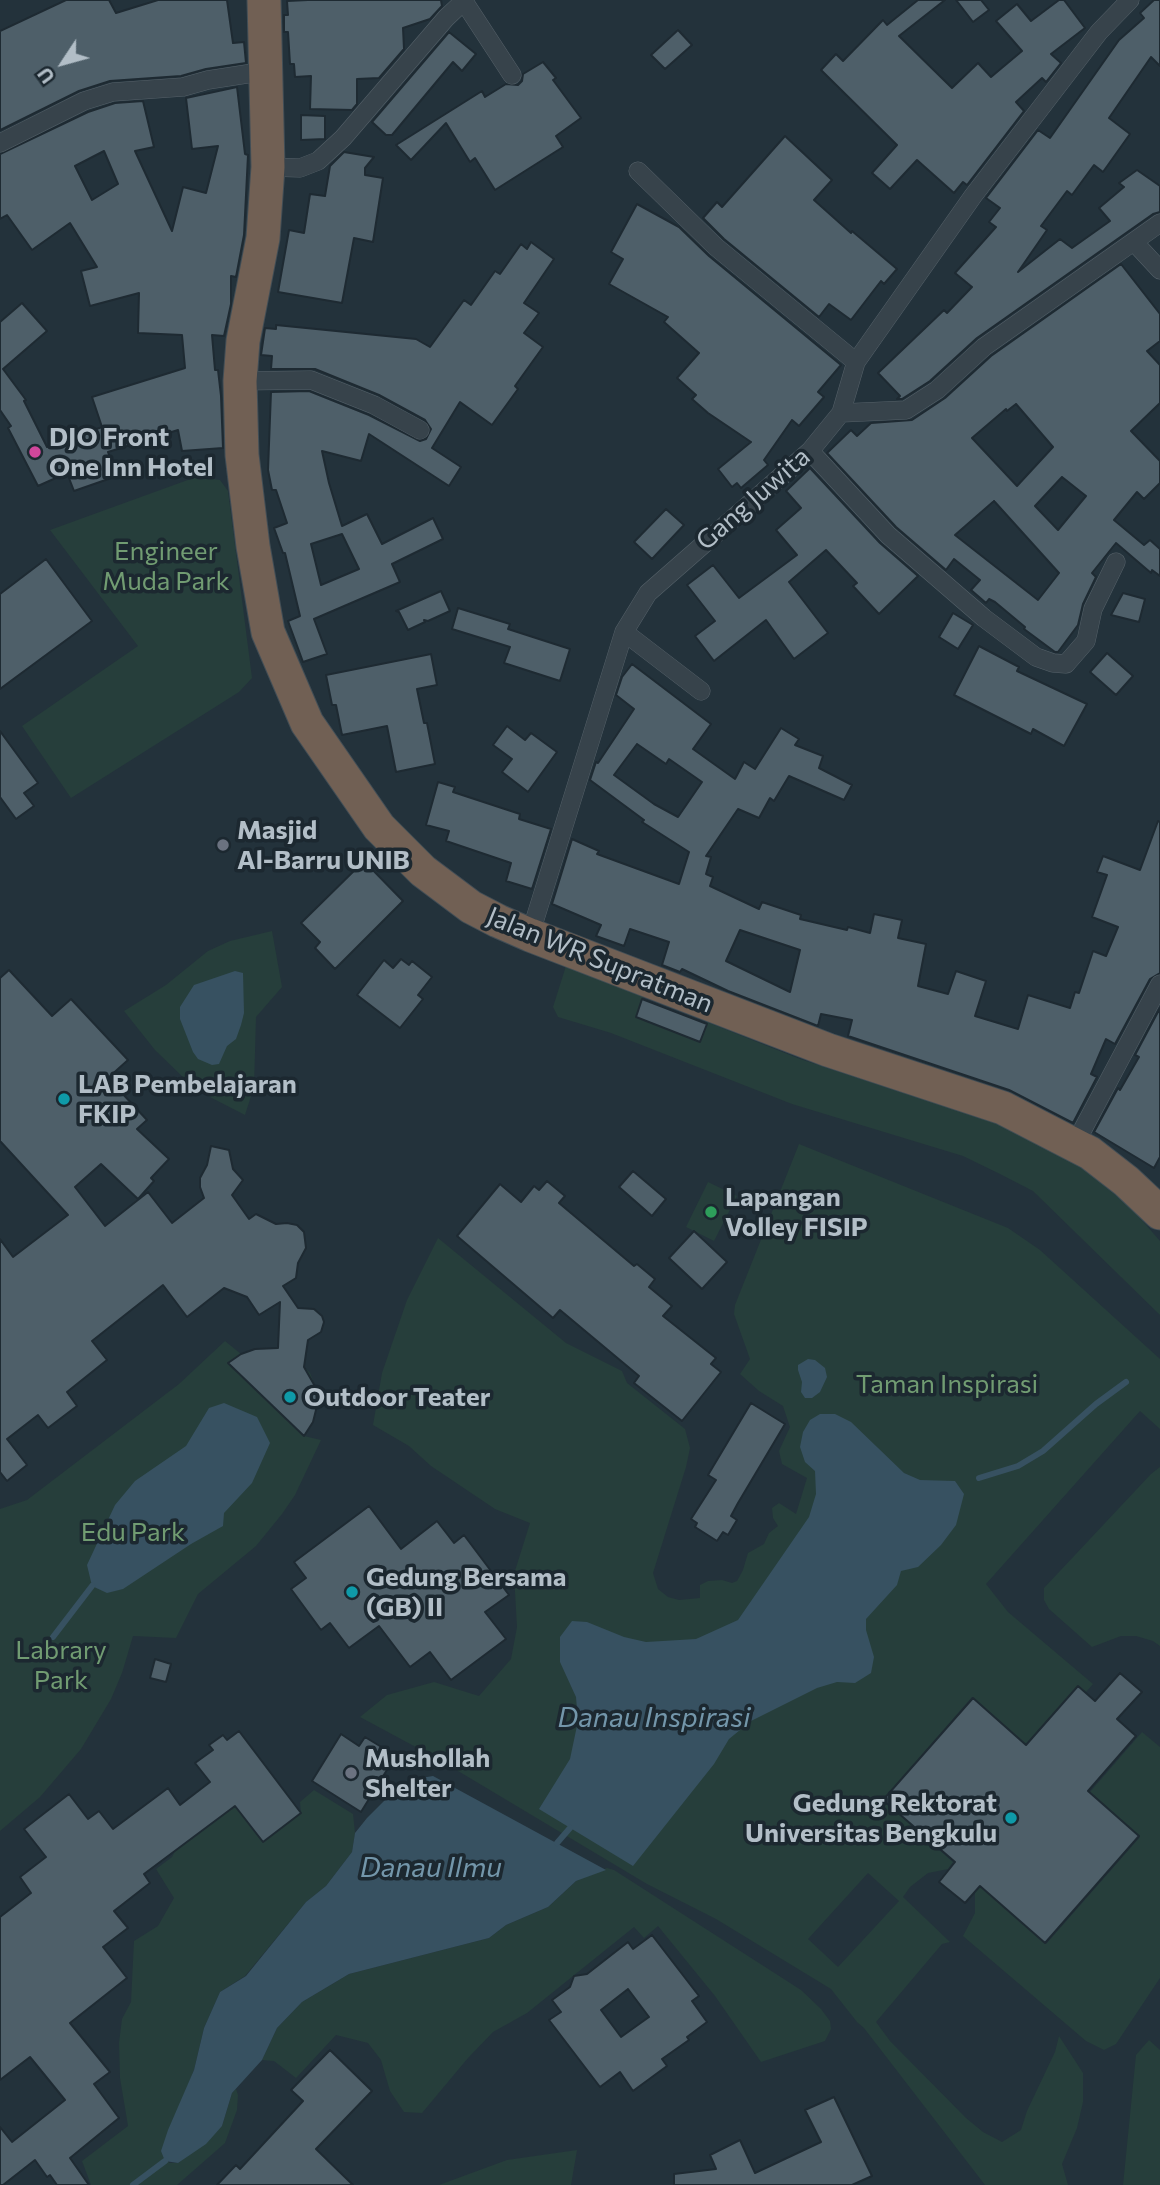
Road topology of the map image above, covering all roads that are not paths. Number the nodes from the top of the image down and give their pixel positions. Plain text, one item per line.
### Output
1 (264, 0) edge
2 (463, 0) edge
3 (1130, 0) edge
4 (266, 71) junction
5 (512, 75) dead end
6 (0, 143) edge
7 (268, 167) junction
8 (638, 170) dead end
9 (1160, 223) edge
10 (1134, 242) junction
11 (1160, 270) edge
12 (856, 362) junction
13 (240, 381) junction
14 (841, 413) junction
15 (420, 430) dead end
16 (810, 452) junction
17 (1116, 562) dead end
18 (624, 632) junction
19 (701, 691) dead end
20 (530, 935) junction
21 (1160, 984) edge
22 (1075, 1144) junction
23 (1160, 1213) edge

1 - 4 highway, Jalan WR Supratman
2 - 5 street
2 - 7 street
3 - 12 street
4 - 6 street
4 - 7 highway, Jalan WR Supratman
7 - 13 highway, Jalan WR Supratman
8 - 12 street
9 - 10 street
10 - 11 street
10 - 14 street
12 - 14 street
13 - 15 street
13 - 20 highway, Jalan WR Supratman
14 - 16 street, Gang Juwita
16 - 17 street
16 - 18 street, Gang Juwita
18 - 19 street
18 - 20 street, Gang Juwita
20 - 22 highway, Jalan WR Supratman
21 - 22 street
22 - 23 highway, Jalan WR Supratman

